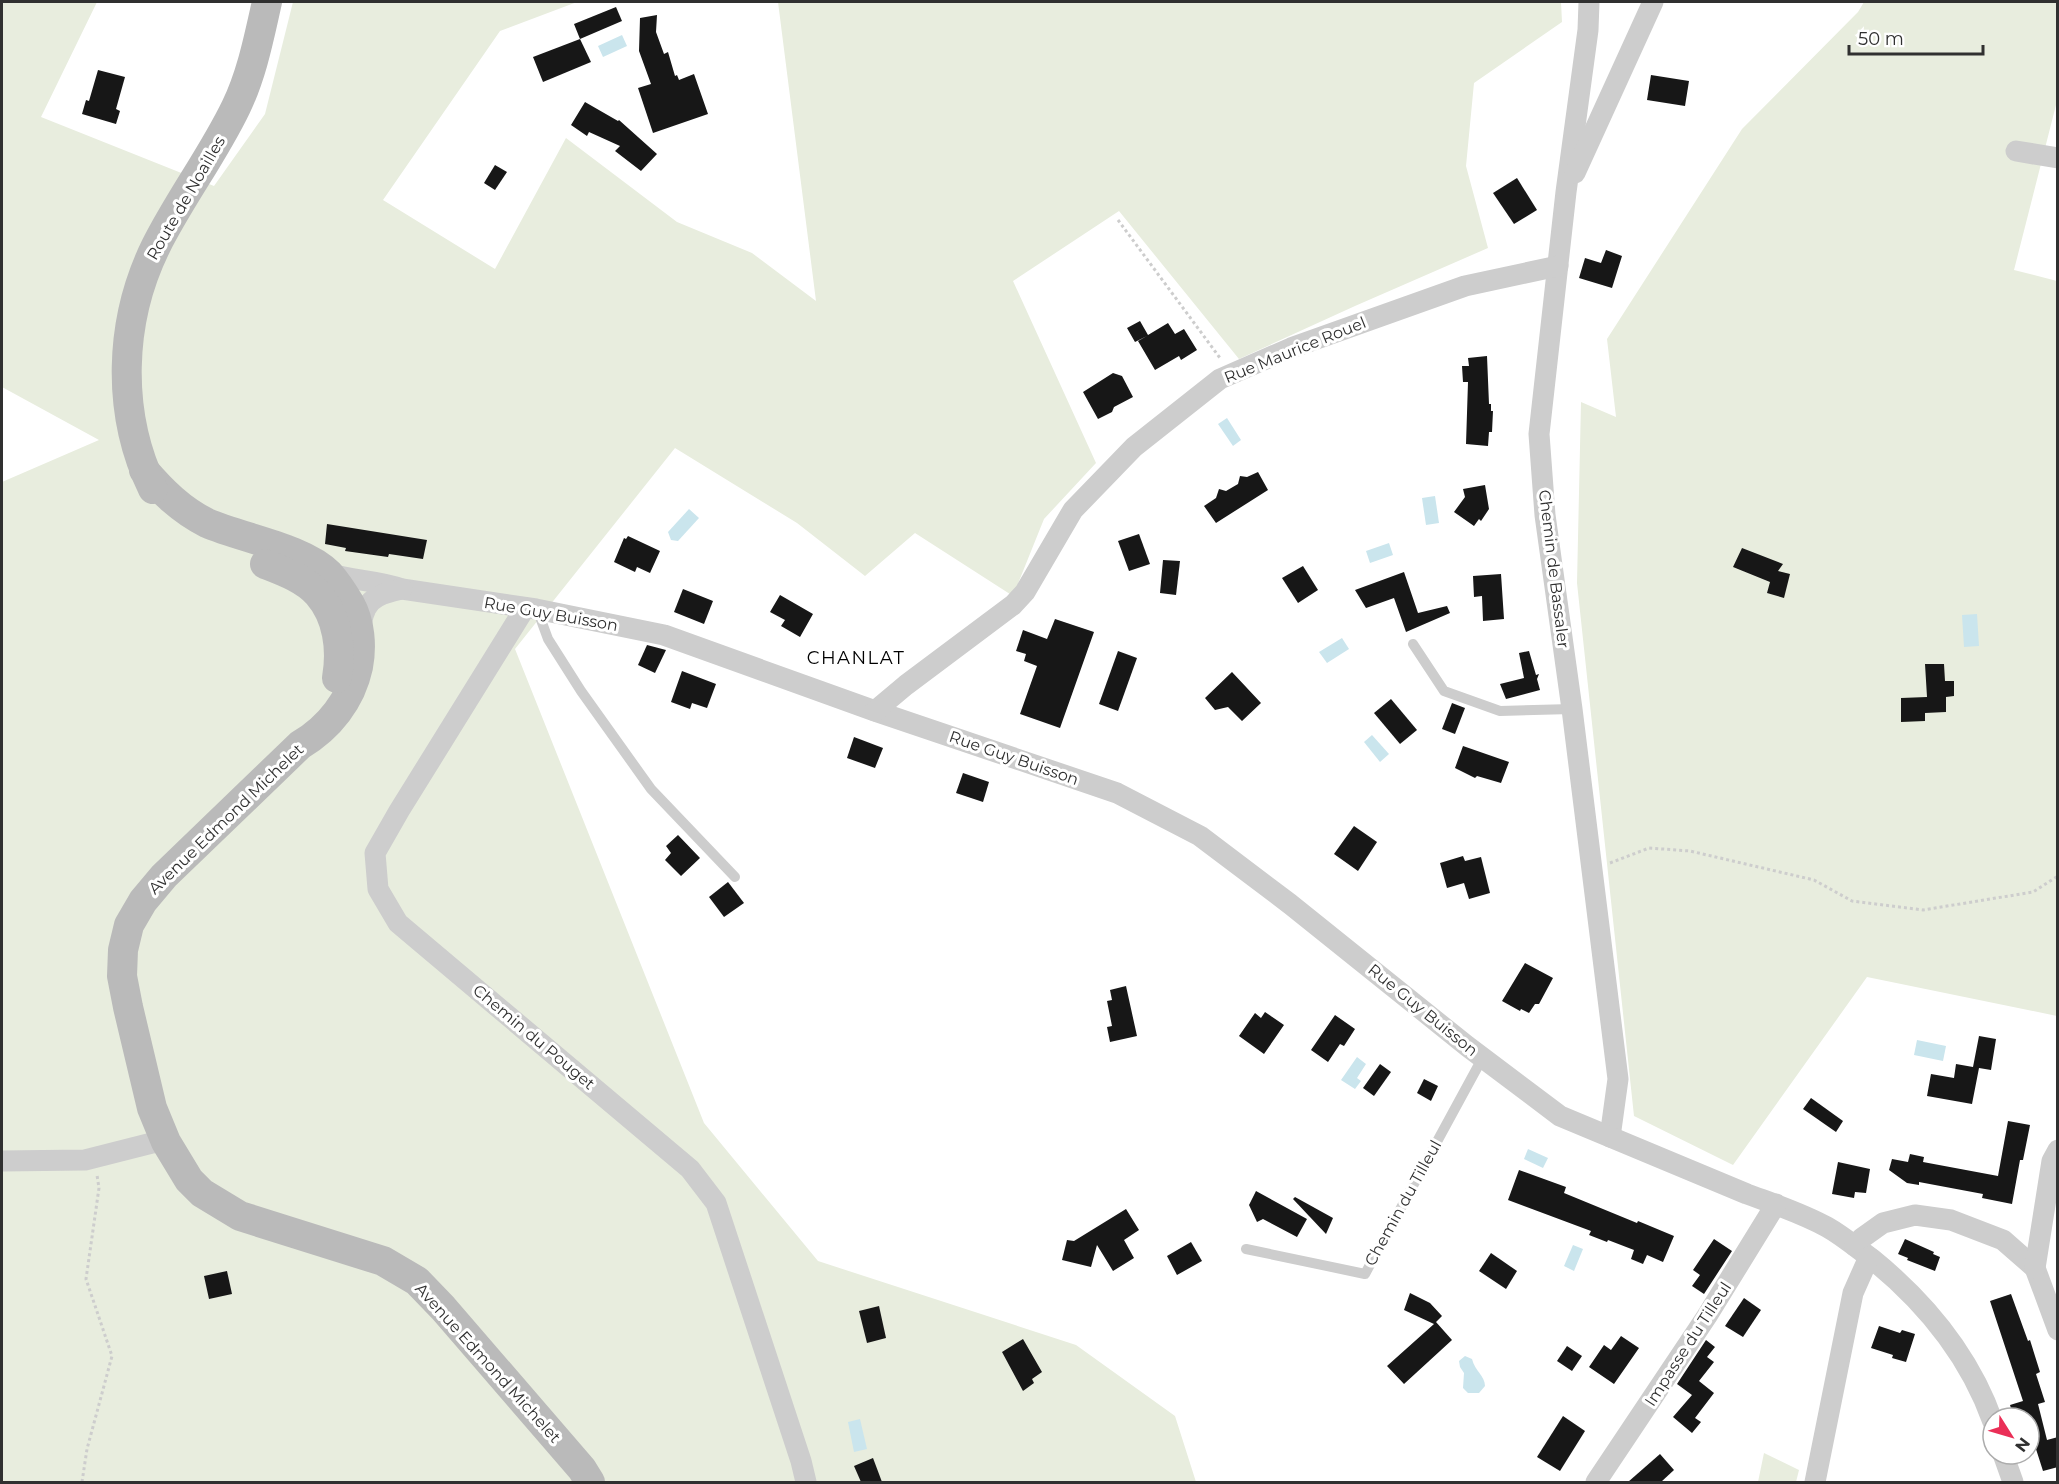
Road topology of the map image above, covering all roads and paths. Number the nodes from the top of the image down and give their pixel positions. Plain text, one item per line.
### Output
1 (267, 2) edge
2 (1589, 2) edge
3 (1653, 2) edge
4 (2016, 151) dead end
5 (2058, 158) edge
6 (1566, 192) junction
7 (1118, 220) dead end
8 (1558, 266) junction
9 (1232, 374) junction
10 (144, 470) junction
11 (345, 594) junction
12 (531, 608) junction
13 (1413, 644) dead end
14 (1572, 709) junction
15 (875, 711) junction
16 (300, 745) junction
17 (1592, 870) junction
18 (2058, 876) edge
19 (735, 877) dead end
20 (1483, 1058) junction
21 (1610, 1137) junction
22 (165, 1142) junction
23 (2058, 1150) edge
24 (95, 1158) junction
25 (2, 1161) edge
26 (1776, 1204) junction
27 (1245, 1249) dead end
28 (1862, 1252) junction
29 (2035, 1268) junction
30 (2058, 1330) edge
31 (1986, 1406) edge
32 (2007, 1466) edge
33 (82, 1482) edge
34 (590, 1482) edge
35 (806, 1482) edge
36 (1596, 1482) edge
37 (1815, 1482) edge
38 (2013, 1482) edge

1 - 10 main road, Route de Noailles
2 - 6 street, Chemin de Bassaler
3 - 6 street
4 - 5 street
6 - 8 street, Chemin de Bassaler
7 - 9 path
8 - 9 street, Rue Maurice Rouel
8 - 14 street, Chemin de Bassaler
9 - 15 street, Rue Maurice Rouel
10 - 11 main road, Route de Noailles
10 - 11 main road, Route de Noailles
11 - 12 street, Rue Guy Buisson
11 - 16 main road, Route de Noailles
11 - 16 main road, Avenue Edmond Michelet
12 - 15 street, Rue Guy Buisson
12 - 19 lane
12 - 35 street, Chemin du Pouget
13 - 14 lane
14 - 17 street, Chemin de Bassaler
15 - 20 street, Rue Guy Buisson
16 - 22 main road, Avenue Edmond Michelet
17 - 18 path
17 - 21 street, Chemin de Bassaler
20 - 21 street, Rue Guy Buisson
20 - 27 lane, Chemin du Tilleul
21 - 26 street, Rue Guy Buisson
22 - 24 street
22 - 34 main road, Avenue Edmond Michelet
23 - 29 street
24 - 25 street
24 - 33 path
26 - 28 street, Rue Guy Buisson
26 - 36 street, Impasse du Tilleul
28 - 29 street
28 - 31 street, Rue Guy Buisson
28 - 37 street
29 - 30 street
32 - 38 street

